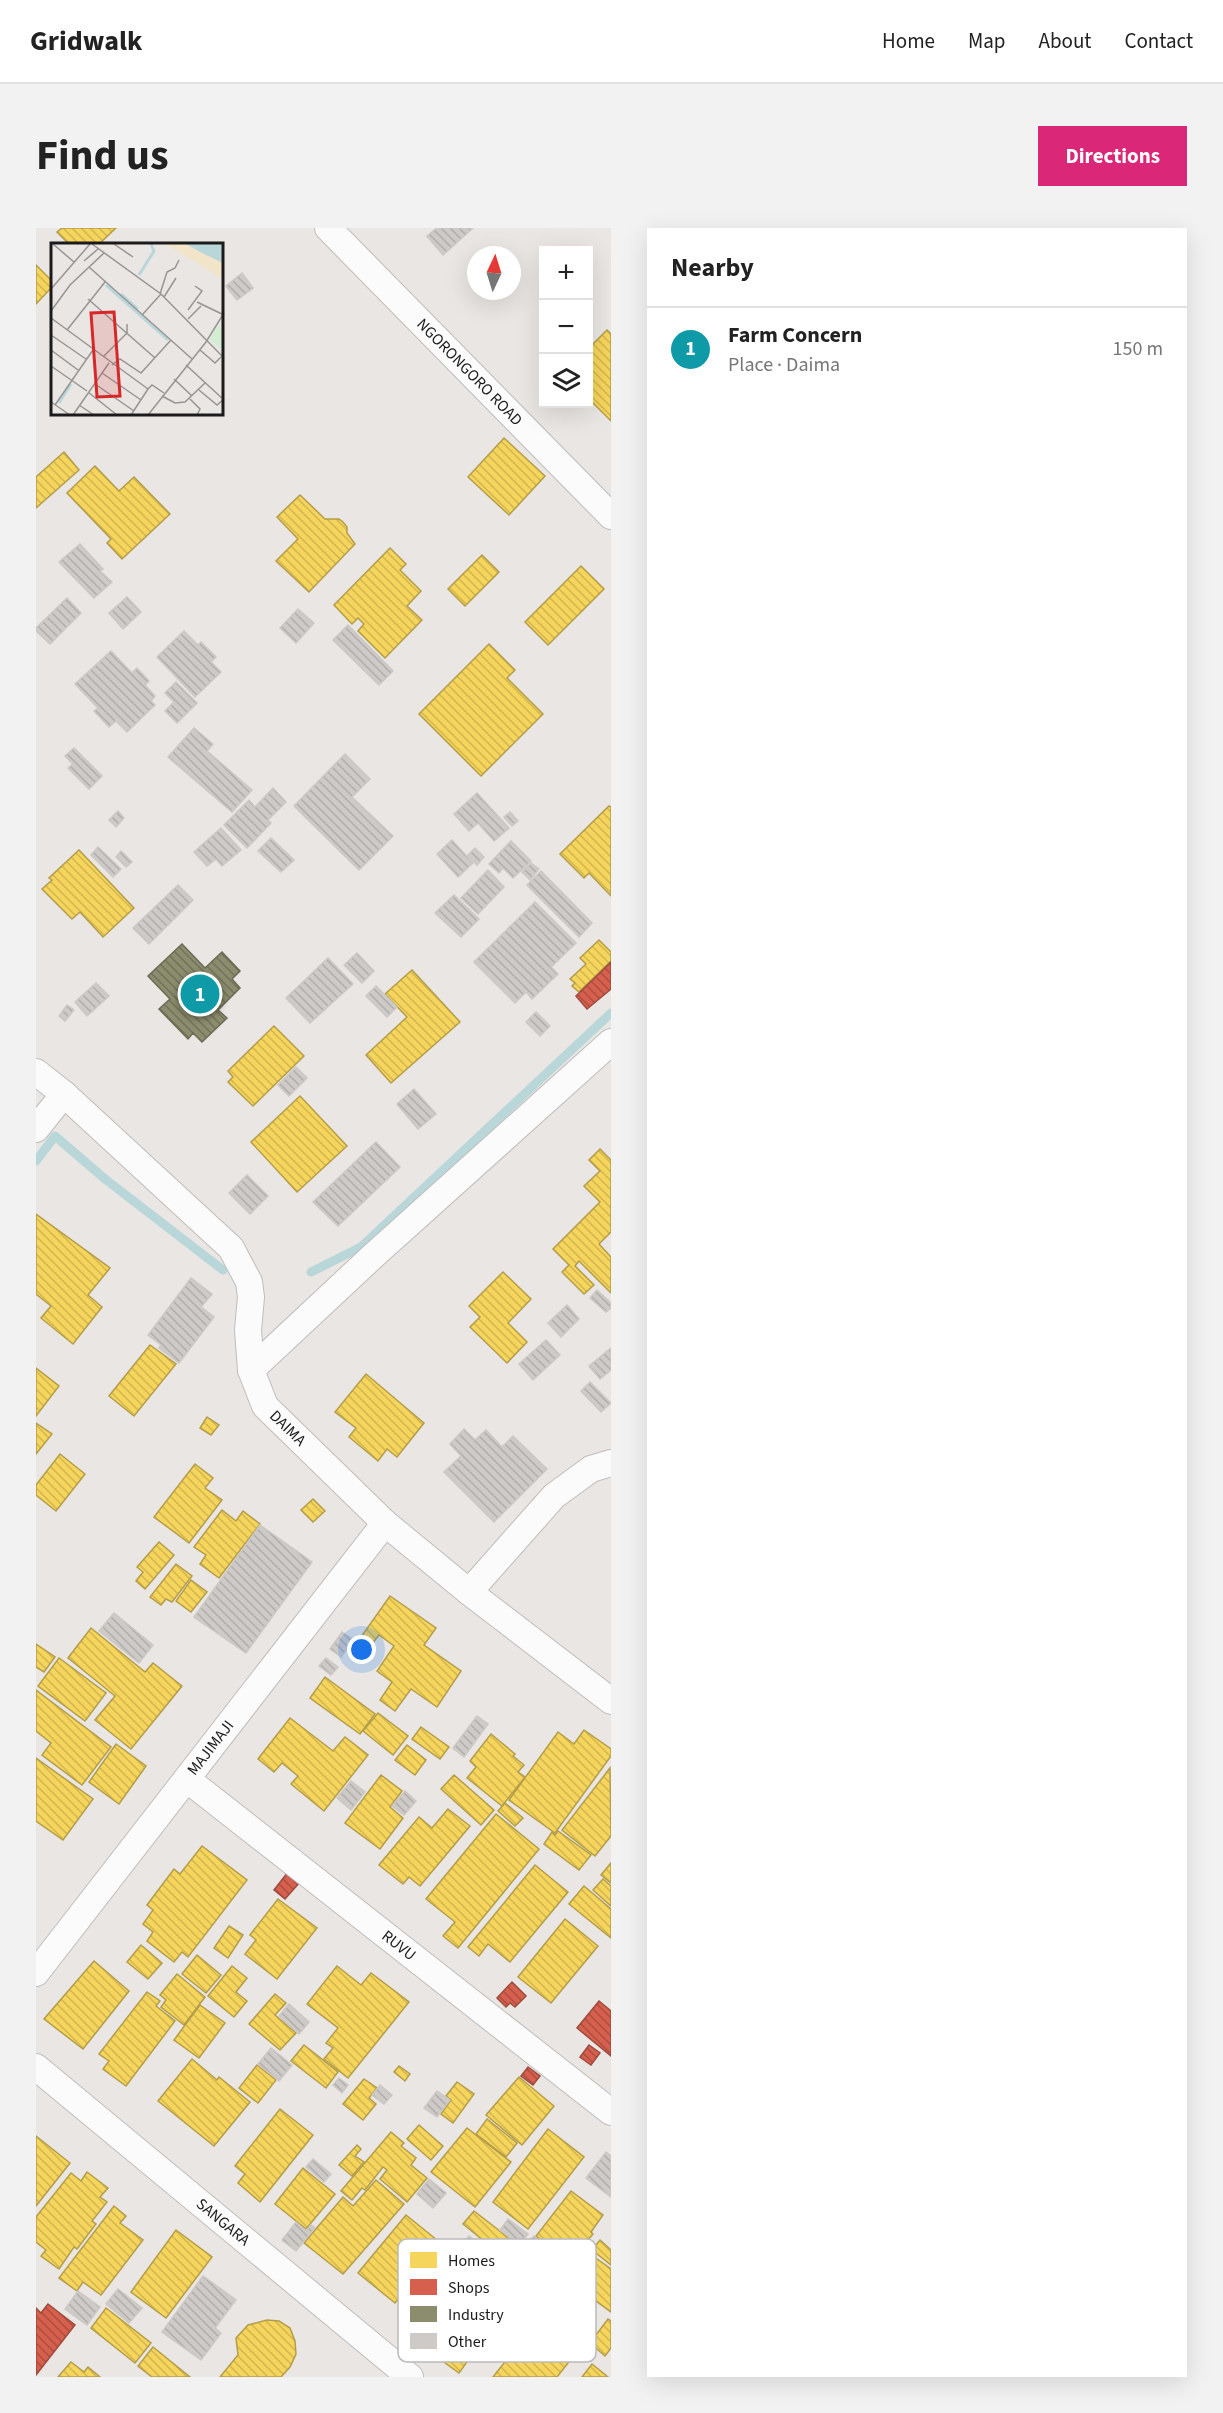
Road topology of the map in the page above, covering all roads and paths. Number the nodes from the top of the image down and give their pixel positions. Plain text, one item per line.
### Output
1 (328, 228) edge
2 (611, 516) edge
3 (611, 1042) edge
4 (36, 1072) edge
5 (64, 1094) junction
6 (36, 1129) edge
7 (251, 1370) junction
8 (611, 1463) edge
9 (386, 1523) junction
10 (469, 1592) junction
11 (611, 1701) edge
12 (188, 1780) junction
13 (36, 1973) edge
14 (36, 2067) edge
15 (611, 2112) edge
16 (410, 2377) edge

1 - 2 street, NGORONGORO ROAD
3 - 7 street
4 - 5 street, DAIMA
5 - 6 street
5 - 7 street, DAIMA
7 - 9 street, DAIMA
8 - 10 street
9 - 10 street, DAIMA
9 - 12 street, MAJIMAJI
10 - 11 street, DAIMA
12 - 13 street, MAJIMAJI
12 - 15 street, RUVU
14 - 16 street, SANGARA

